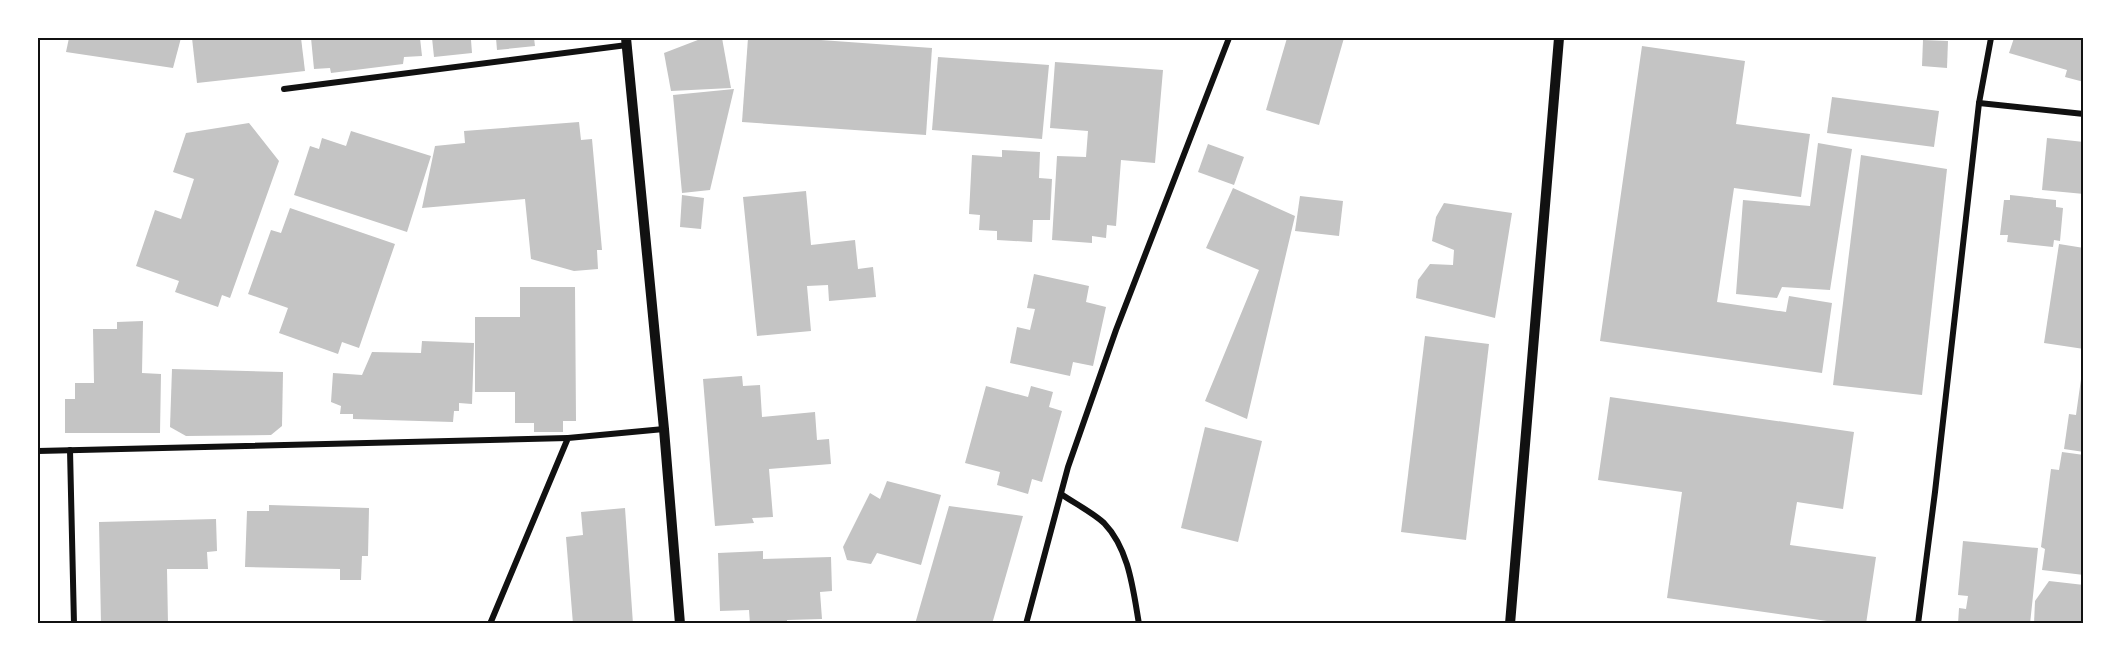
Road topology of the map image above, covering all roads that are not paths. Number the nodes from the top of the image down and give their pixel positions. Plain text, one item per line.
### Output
1 (1229, 38) edge
2 (1559, 38) edge
3 (1990, 38) edge
4 (626, 41) edge
5 (284, 89) dead end
6 (1979, 103) junction
7 (2084, 114) edge
8 (664, 429) junction
9 (568, 438) junction
10 (70, 450) junction
11 (38, 451) edge
12 (1061, 494) junction
13 (74, 624) edge
14 (490, 624) edge
15 (680, 624) edge
16 (1026, 624) edge
17 (1139, 624) edge
18 (1510, 624) edge
19 (1918, 624) edge

1 - 12 street
2 - 18 street
3 - 6 street
4 - 5 street
4 - 8 street
6 - 7 street
6 - 19 street
8 - 9 street
8 - 15 street
9 - 10 street
9 - 14 street
10 - 11 street
10 - 13 street
12 - 16 street
12 - 17 street

